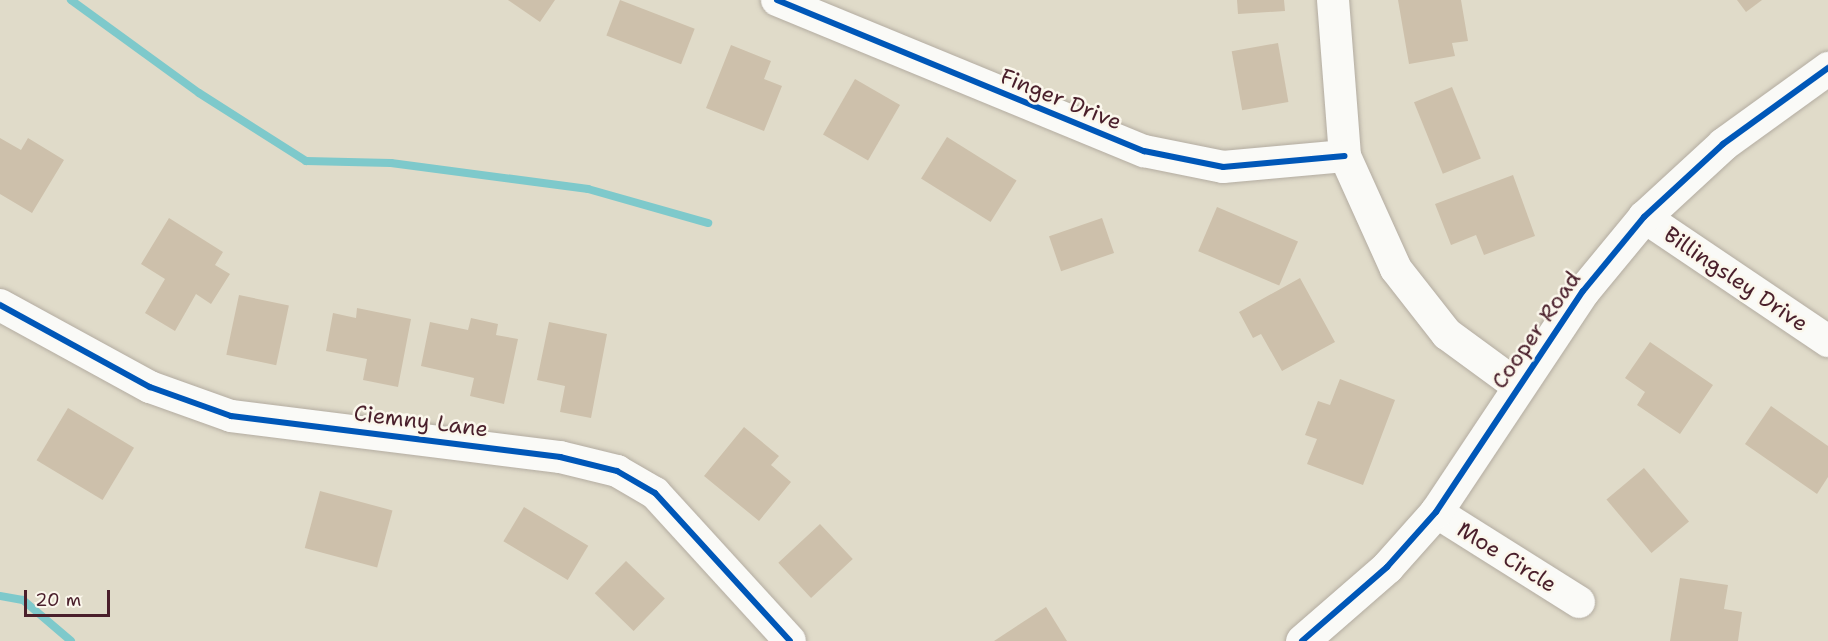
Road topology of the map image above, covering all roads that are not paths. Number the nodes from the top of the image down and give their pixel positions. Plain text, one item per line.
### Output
1 (777, 0) edge
2 (1333, 0) edge
3 (1828, 68) edge
4 (1345, 156) junction
5 (1644, 217) junction
6 (0, 305) edge
7 (1828, 341) edge
8 (1518, 386) junction
9 (1436, 512) junction
10 (1579, 602) dead end
11 (790, 641) edge
12 (1302, 641) edge

1 - 4 street, Finger Drive
2 - 4 street
3 - 5 street, Cooper Road
4 - 8 street
5 - 7 street, Billingsley Drive
5 - 8 street, Cooper Road
6 - 11 street, Ciemny Lane
8 - 9 street, Cooper Road
9 - 10 street, Moe Circle
9 - 12 street, Cooper Road

